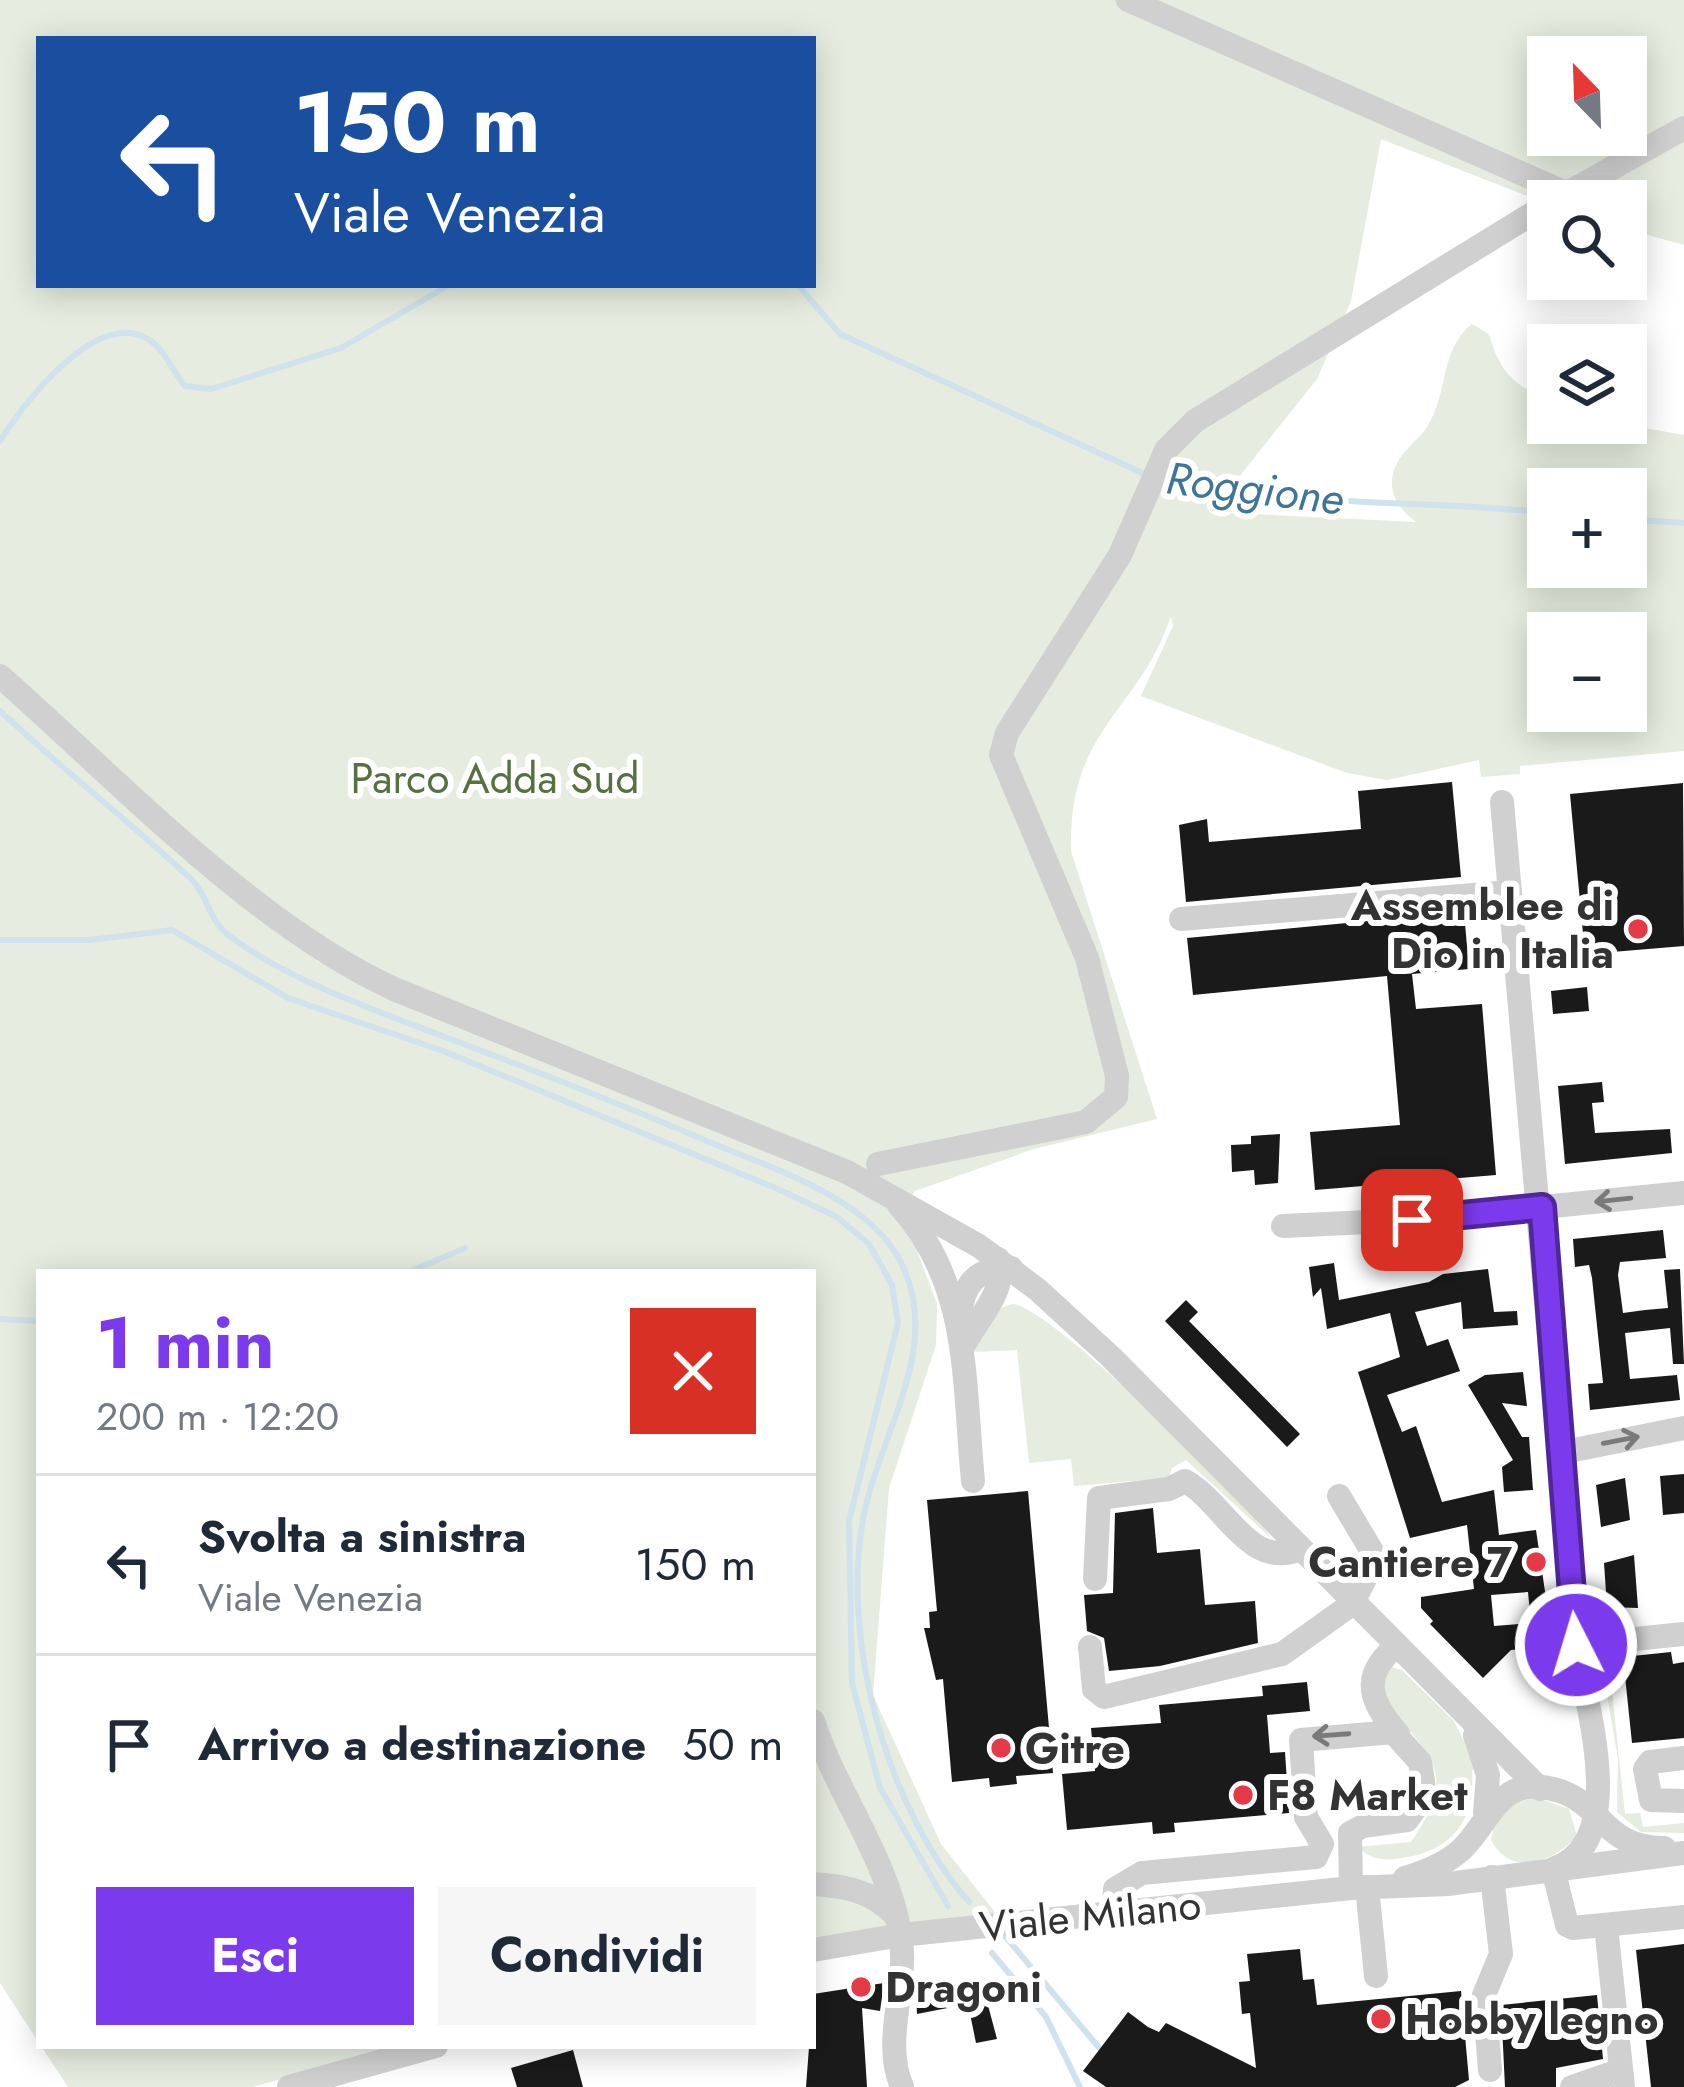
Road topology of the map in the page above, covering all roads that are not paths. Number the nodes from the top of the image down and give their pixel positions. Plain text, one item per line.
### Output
1 (1128, 0) edge
2 (1684, 128) edge
3 (1590, 180) edge
4 (1527, 186) edge
5 (1527, 217) edge
6 (0, 676) edge
7 (1502, 802) dead end
8 (1510, 892) junction
9 (1180, 919) dead end
10 (878, 1164) dead end
11 (1684, 1193) edge
12 (889, 1194) junction
13 (1542, 1207) junction
14 (1283, 1226) dead end
15 (1004, 1265) junction
16 (988, 1306) junction
17 (1060, 1309) junction
18 (960, 1317) junction
19 (962, 1349) junction
20 (1684, 1428) edge
21 (1559, 1453) junction
22 (973, 1481) dead end
23 (1339, 1496) dead end
24 (1298, 1550) junction
25 (1095, 1579) dead end
26 (1352, 1604) junction
27 (1684, 1634) edge
28 (1576, 1645) junction
29 (1090, 1647) dead end
30 (1395, 1647) junction
31 (1461, 1712) junction
32 (816, 1729) edge
33 (1398, 1733) junction
34 (1591, 1739) junction
35 (1684, 1758) edge
36 (1549, 1790) junction
37 (1684, 1801) edge
38 (1592, 1816) junction
39 (1482, 1820) junction
40 (1684, 1851) edge
41 (1553, 1869) junction
42 (1505, 1875) junction
43 (816, 1883) edge
44 (1359, 1887) junction
45 (1113, 1912) junction
46 (1684, 1918) edge
47 (898, 1925) junction
48 (1606, 1925) junction
49 (816, 1949) edge
50 (1376, 1976) dead end
51 (425, 2049) edge
52 (1490, 2070) dead end
53 (1622, 2079) edge
54 (289, 2087) edge
55 (902, 2087) edge
56 (1572, 2087) edge

1 - 4 street
2 - 3 street
5 - 10 street
6 - 12 street
7 - 8 street
8 - 9 street
8 - 13 street
11 -> 13 street
12 - 15 street
12 - 18 street
13 - 14 street
13 - 21 street
15 - 16 street
15 - 17 street
15 - 18 street
16 - 17 street
16 - 19 street
17 - 24 street
18 - 19 street
19 - 22 street
21 -> 20 street
21 - 28 street
23 - 26 street
24 - 25 street
24 - 26 street
26 - 29 street
26 - 30 street
27 - 28 street
28 - 34 street
30 - 31 street
30 - 33 street
31 - 36 street
31 - 39 street
32 - 47 street
33 - 44 street
33 -> 45 street
34 - 36 street
34 - 38 street
35 - 37 street
36 - 38 street, Viale Milano
36 - 39 street, Viale Milano
38 - 40 street, Viale Milano
38 - 41 street
39 - 42 street
39 - 44 street, Viale Milano
40 - 41 street, Viale Milano
41 - 42 street, Viale Milano
41 - 48 street
42 - 44 street, Viale Milano
42 - 52 street
43 - 47 street
44 - 45 street, Viale Milano
44 - 50 street
45 - 47 street, Viale Milano
46 - 48 street
47 - 49 street, Viale Milano
47 - 55 street
48 - 53 street
51 - 54 street
53 - 56 street

